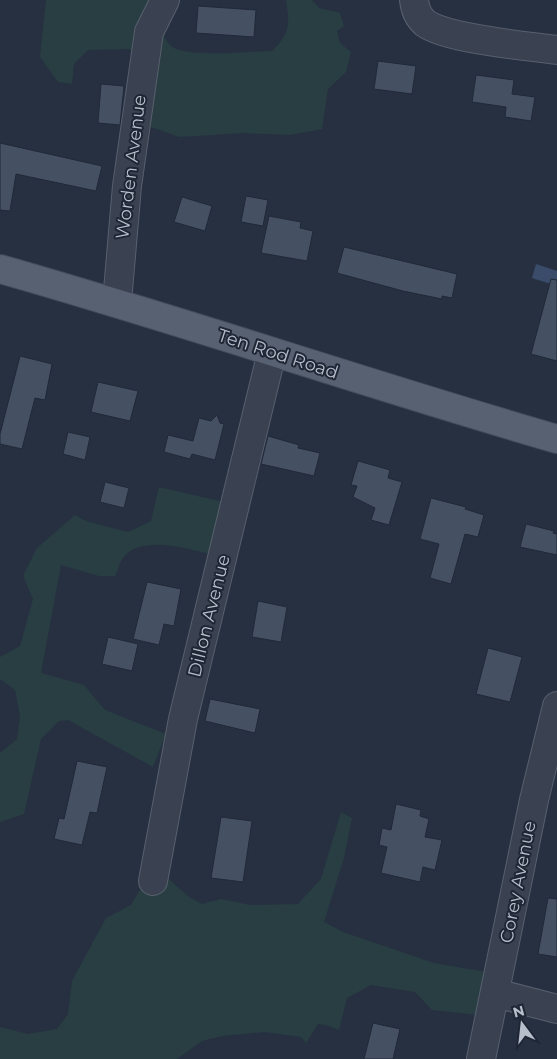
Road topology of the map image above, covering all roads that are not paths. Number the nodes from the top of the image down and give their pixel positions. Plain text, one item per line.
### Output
1 (165, 0) edge
2 (415, 6) edge
3 (557, 50) edge
4 (0, 268) edge
5 (117, 302) junction
6 (272, 352) junction
7 (557, 440) edge
8 (557, 706) edge
9 (152, 881) dead end
10 (496, 993) junction
11 (557, 1009) edge
12 (481, 1059) edge

1 - 5 street, Worden Avenue
2 - 3 street
4 - 5 main road, Ten Rod Road
5 - 6 main road, Ten Rod Road
6 - 7 main road, Ten Rod Road
6 - 9 street, Dillon Avenue
8 - 10 street, Corey Avenue
10 - 11 street
10 - 12 street, Corey Avenue

